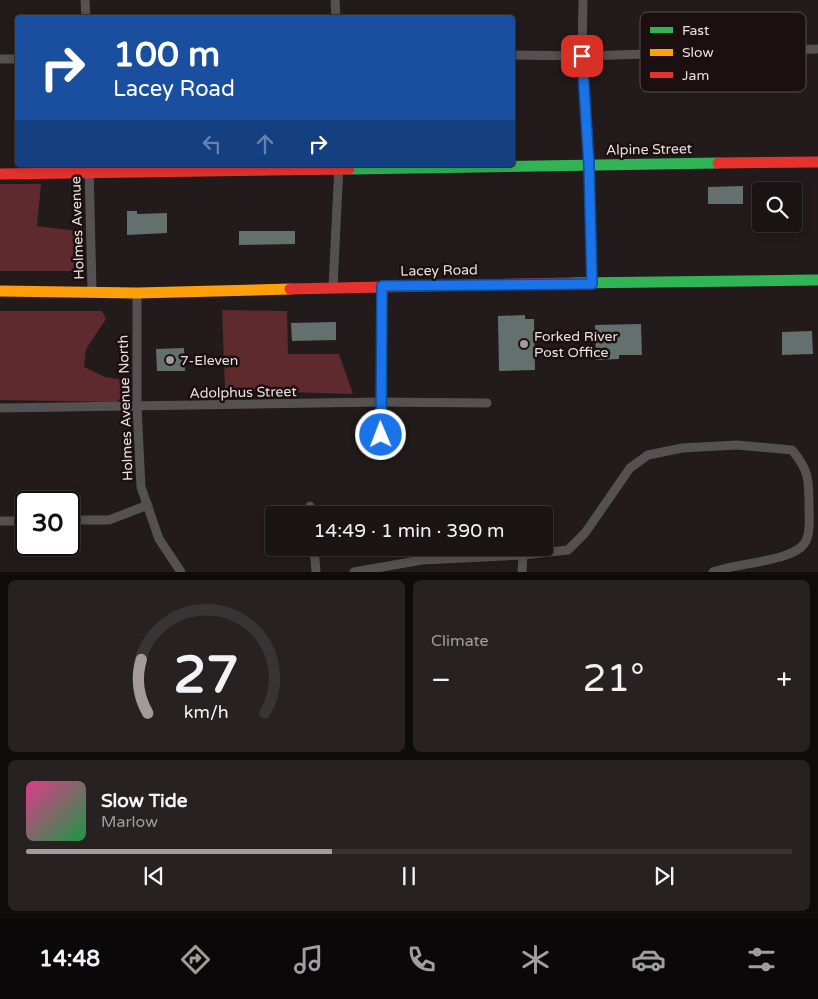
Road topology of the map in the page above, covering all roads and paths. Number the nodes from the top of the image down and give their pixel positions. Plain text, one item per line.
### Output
1 (85, 0) edge
2 (335, 0) edge
3 (583, 0) edge
4 (86, 15) edge
5 (336, 15) edge
6 (640, 54) edge
7 (515, 55) edge
8 (582, 56) junction
9 (0, 59) edge
10 (15, 59) edge
11 (818, 162) edge
12 (589, 165) junction
13 (515, 166) edge
14 (339, 167) edge
15 (89, 169) edge
16 (0, 174) edge
17 (818, 280) edge
18 (592, 284) junction
19 (382, 286) junction
20 (333, 287) junction
21 (0, 291) edge
22 (92, 291) junction
23 (137, 293) junction
24 (380, 402) junction
25 (487, 403) dead end
26 (137, 407) junction
27 (0, 408) edge
28 (382, 452) dead end
29 (148, 506) junction
30 (80, 520) edge
31 (0, 521) edge
32 (15, 521) edge
33 (553, 552) edge
34 (315, 556) edge
35 (503, 556) edge
36 (523, 556) edge
37 (181, 572) edge
38 (316, 572) edge
39 (354, 572) edge
40 (522, 572) edge
41 (713, 572) edge

1 - 4 street
2 - 5 street
3 - 8 street
6 - 8 street
7 - 8 street
8 - 12 street
9 - 10 street
11 - 12 main road, Alpine Street
12 - 13 main road, Alpine Street
12 - 18 street
14 - 15 main road, Alpine Street
14 - 20 street
15 - 16 main road, Alpine Street
15 - 22 street, Holmes Avenue
17 - 18 main road, Lacey Road
18 - 19 main road, Lacey Road
19 - 20 main road, Lacey Road
19 - 24 street
20 - 23 main road, Lacey Road
21 - 22 main road, Lacey Road
22 - 23 main road, Lacey Road
23 - 26 street, Holmes Avenue North
24 - 25 street, Adolphus Street
24 - 26 street, Adolphus Street
24 - 28 street
26 - 27 street, Adolphus Street
26 - 29 street, Holmes Avenue North
29 - 30 street
29 - 37 street, Holmes Avenue North
31 - 32 street
33 - 41 street
34 - 38 street
35 - 39 street
36 - 40 street

